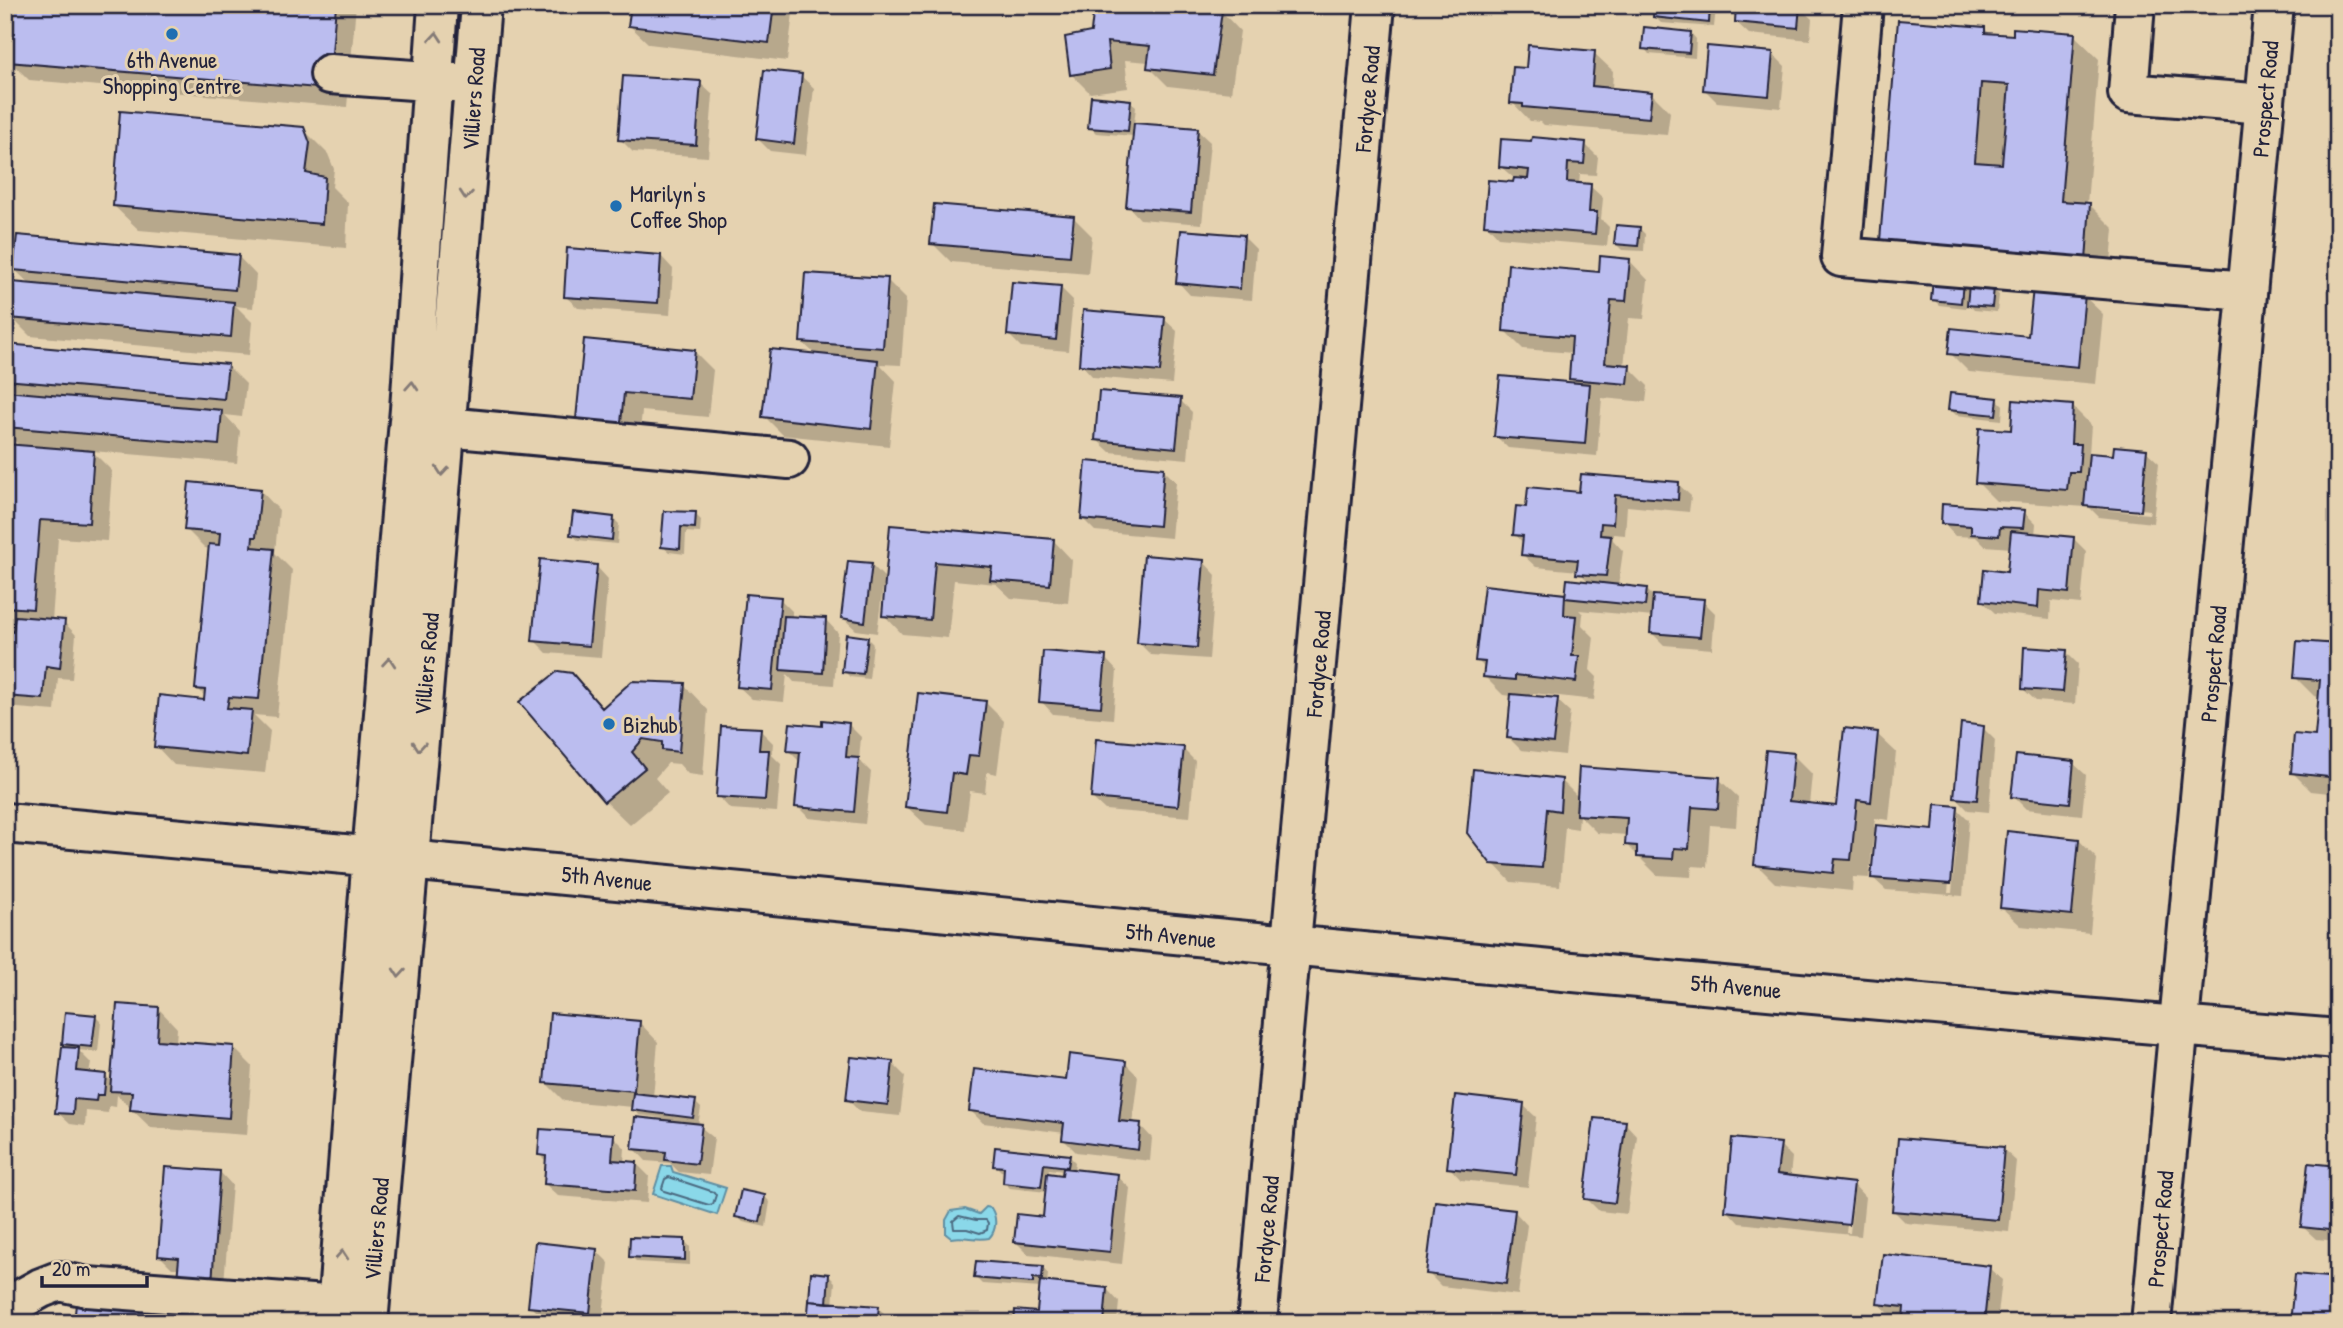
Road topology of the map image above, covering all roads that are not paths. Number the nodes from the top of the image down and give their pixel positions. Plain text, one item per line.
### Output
1 (438, 5) edge
2 (481, 5) edge
3 (1375, 5) edge
4 (1863, 5) edge
5 (2135, 5) edge
6 (2274, 5) edge
7 (330, 74) dead end
8 (432, 83) junction
9 (475, 83) junction
10 (2265, 104) junction
11 (2247, 290) junction
12 (446, 427) junction
13 (789, 459) dead end
14 (5, 823) edge
15 (372, 855) junction
16 (409, 859) junction
17 (1293, 947) junction
18 (2180, 1026) junction
19 (2338, 1039) edge
20 (5, 1308) edge
21 (349, 1317) edge
22 (1257, 1323) edge
23 (2151, 1323) edge

8 -> 1 street, Villiers Road
2 - 9 street, Villiers Road
3 - 17 street, Fordyce Road
4 - 11 street
5 - 10 street
6 - 10 street, Prospect Road
7 - 8 street
8 - 9 street
15 -> 8 street, Villiers Road
9 -> 12 street, Villiers Road
10 - 11 street, Prospect Road
11 - 18 street, Prospect Road
12 - 13 street
12 -> 16 street, Villiers Road
14 - 15 street, 5th Avenue
15 - 16 street, 5th Avenue
21 -> 15 street, Villiers Road
16 - 17 street, 5th Avenue
16 -> 21 street, Villiers Road
17 - 18 street, 5th Avenue
17 - 22 street, Fordyce Road
18 - 19 street, 5th Avenue
18 - 23 street, Prospect Road
20 - 21 street

